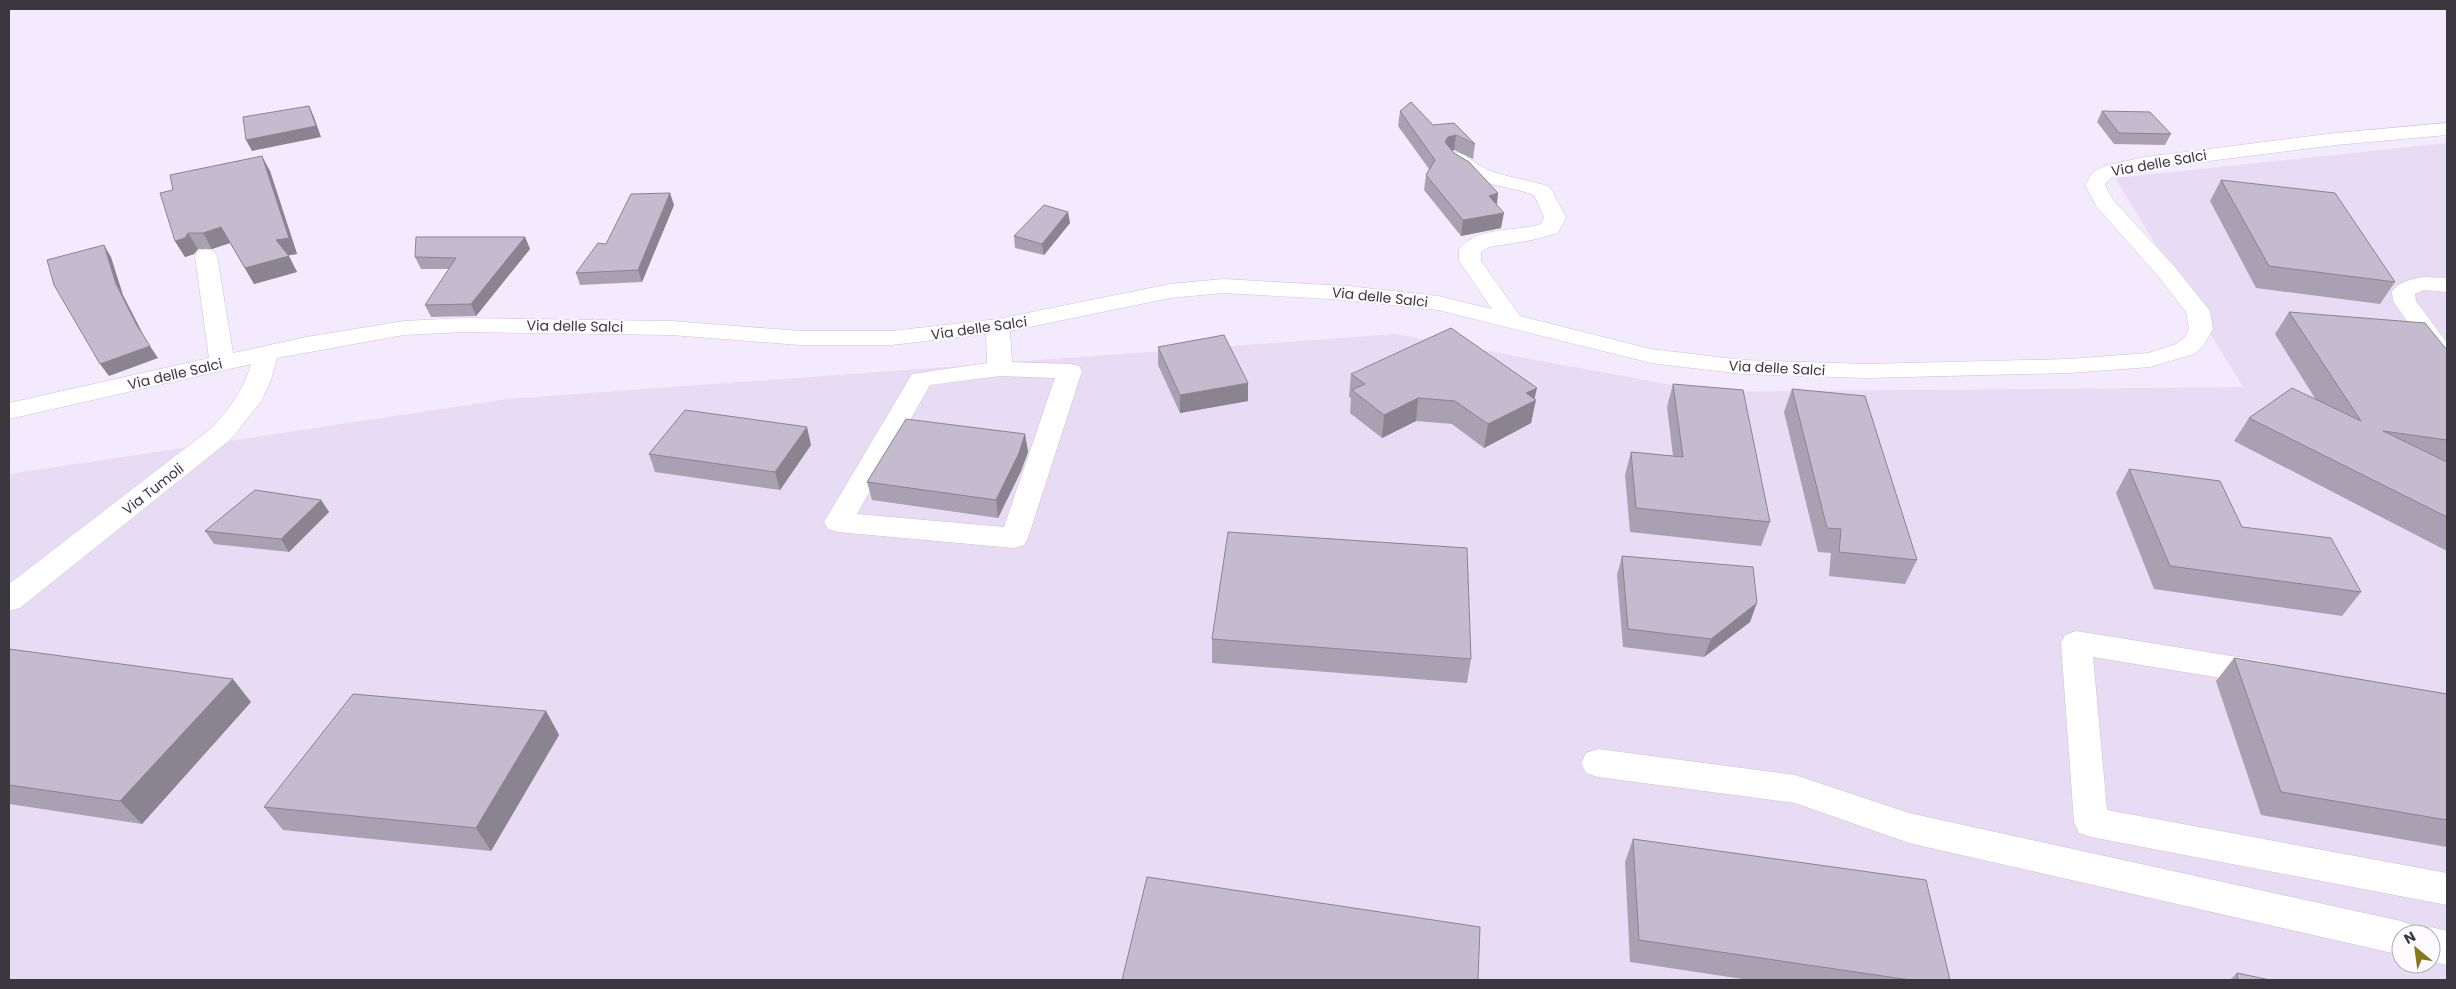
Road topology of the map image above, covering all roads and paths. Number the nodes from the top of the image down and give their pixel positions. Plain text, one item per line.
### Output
1 (2447, 129) edge
2 (1455, 157) edge
3 (206, 256) dead end
4 (2447, 285) edge
5 (1511, 320) junction
6 (998, 326) junction
7 (266, 353) junction
8 (2447, 360) edge
9 (222, 363) junction
10 (1000, 369) junction
11 (9, 411) edge
12 (9, 600) edge
13 (2291, 678) edge
14 (1598, 763) dead end
15 (2447, 889) edge
16 (2391, 936) edge

1 - 5 street, Via delle Salci
2 - 5 street
3 - 9 street
4 - 8 street
5 - 6 street, Via delle Salci
6 - 7 street, Via delle Salci
6 - 10 street
7 - 9 street, Via delle Salci
7 - 12 street, Via Tumoli
9 - 11 street, Via delle Salci
10 - 10 street
13 - 15 street
14 - 16 street

